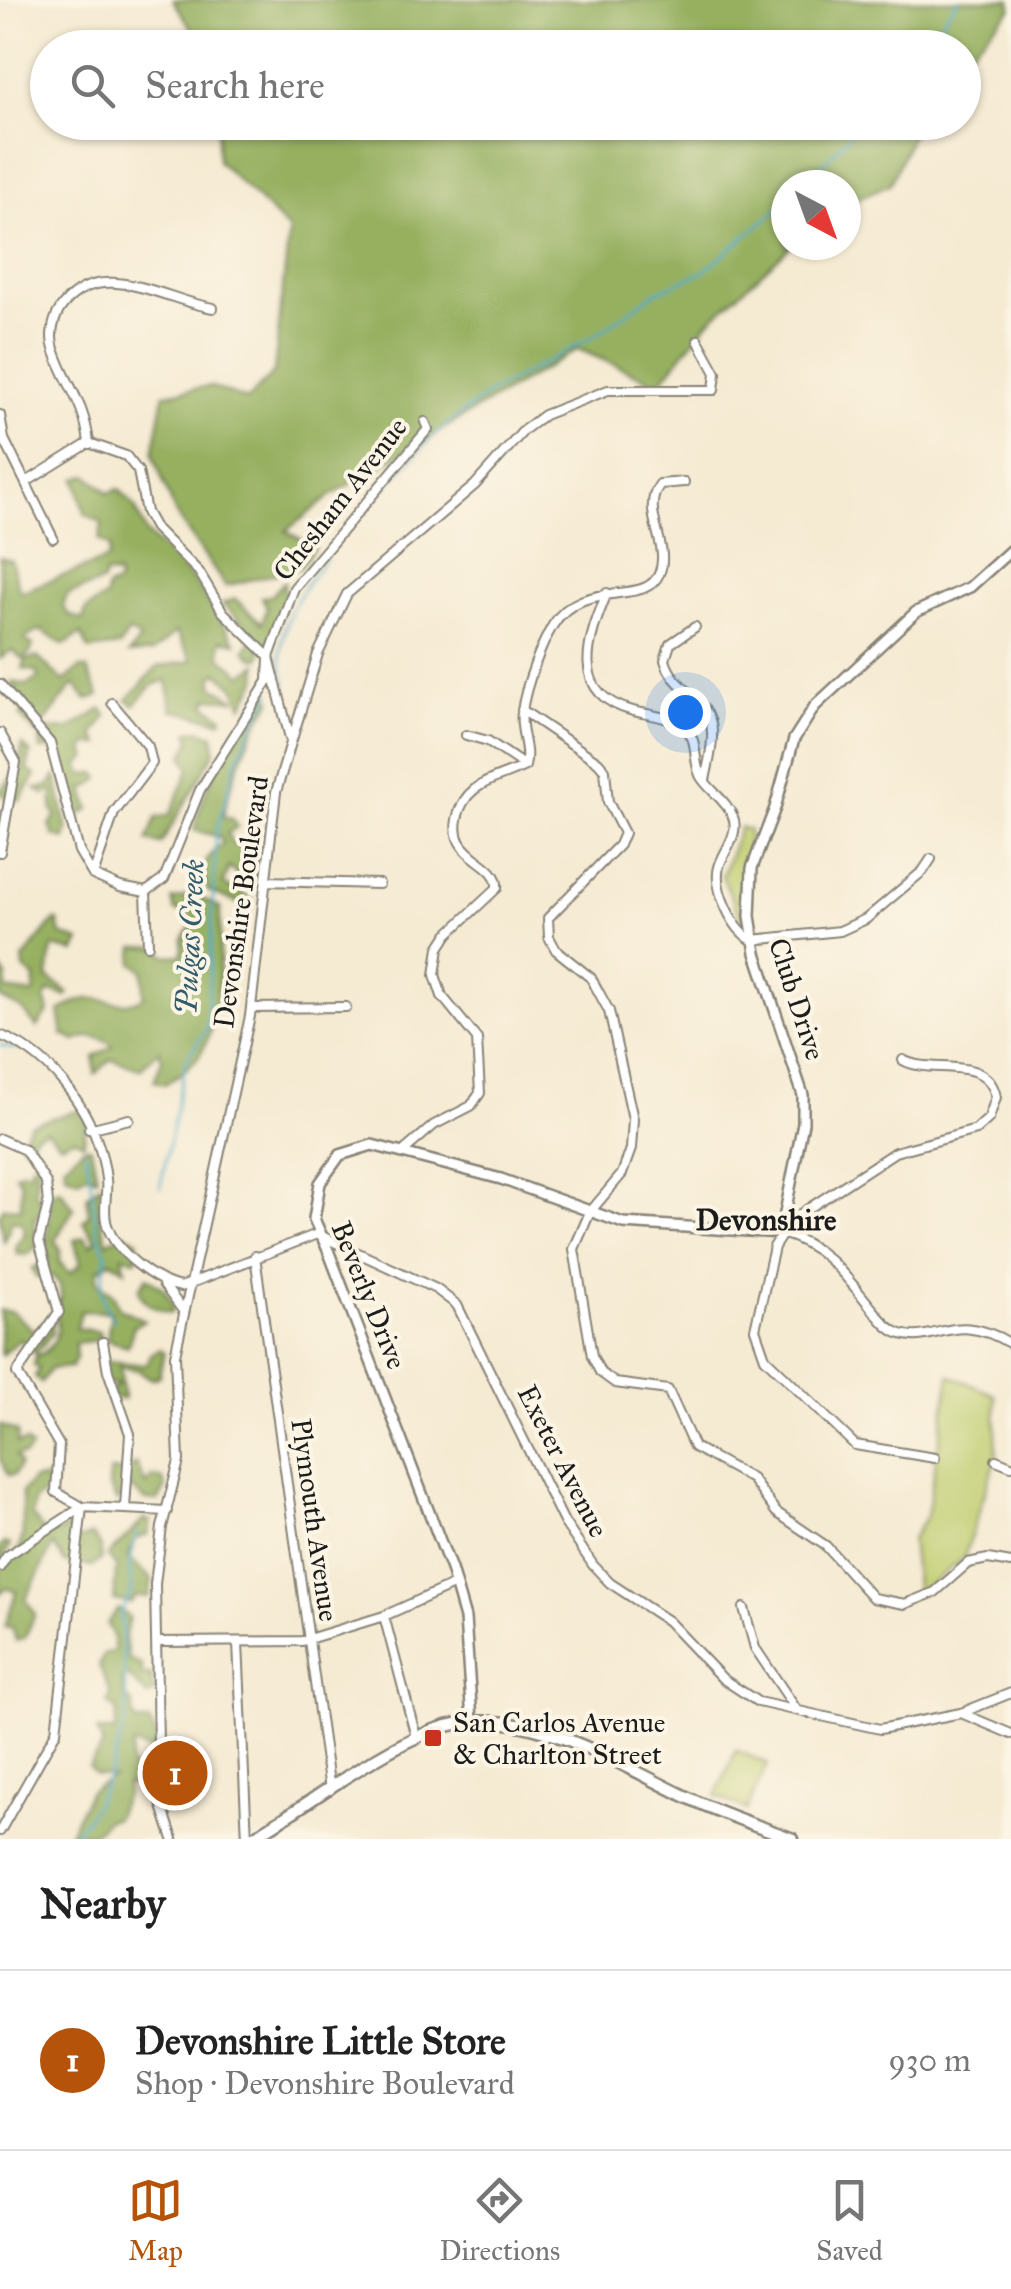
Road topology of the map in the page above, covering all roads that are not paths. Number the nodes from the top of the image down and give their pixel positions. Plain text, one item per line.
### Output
1 (213, 308) dead end
2 (698, 340) dead end
3 (0, 415) edge
4 (425, 422) dead end
5 (89, 443) junction
6 (28, 481) junction
7 (684, 482) dead end
8 (53, 538) dead end
9 (1011, 550) edge
10 (607, 592) junction
11 (694, 626) dead end
12 (270, 657) junction
13 (0, 684) edge
14 (112, 703) dead end
15 (522, 710) junction
16 (0, 732) edge
17 (466, 735) dead end
18 (290, 741) junction
19 (526, 766) junction
20 (705, 780) junction
21 (0, 852) edge
22 (930, 859) dead end
23 (93, 874) junction
24 (266, 881) junction
25 (379, 884) dead end
26 (146, 892) junction
27 (752, 940) junction
28 (148, 946) dead end
29 (346, 1007) dead end
30 (251, 1008) junction
31 (0, 1035) edge
32 (903, 1060) dead end
33 (129, 1119) dead end
34 (89, 1130) junction
35 (0, 1139) edge
36 (405, 1150) junction
37 (590, 1212) junction
38 (781, 1233) junction
39 (317, 1234) junction
40 (255, 1256) junction
41 (192, 1281) junction
42 (163, 1284) junction
43 (184, 1312) junction
44 (103, 1342) dead end
45 (1011, 1344) edge
46 (935, 1458) dead end
47 (996, 1460) dead end
48 (1011, 1466) edge
49 (82, 1507) junction
50 (125, 1508) junction
51 (167, 1511) junction
52 (1011, 1563) edge
53 (0, 1566) edge
54 (455, 1584) junction
55 (744, 1608) dead end
56 (384, 1616) junction
57 (309, 1640) junction
58 (156, 1642) junction
59 (238, 1642) junction
60 (1011, 1693) edge
61 (796, 1709) junction
62 (961, 1713) junction
63 (472, 1721) junction
64 (1011, 1734) edge
65 (416, 1737) junction
66 (330, 1790) junction
67 (0, 1830) edge
68 (174, 1839) edge
69 (248, 1839) edge
70 (793, 1839) edge

1 - 5 street
2 - 18 street, Devonshire Boulevard
3 - 6 street
4 - 12 street, Chesham Avenue
5 - 6 street
5 - 12 street
6 - 8 street
7 - 10 street
9 - 27 street, Club Drive
10 - 15 street
10 - 20 street
11 - 20 street
12 - 18 street
12 - 26 street, Chesham Avenue
13 - 23 street
14 - 23 street
15 - 19 street
15 - 37 street
16 - 21 street
17 - 19 street
18 - 24 street, Devonshire Boulevard
19 - 36 street
20 - 27 street
22 - 27 street
23 - 26 street
24 - 25 street
24 - 30 street, Devonshire Boulevard
26 - 28 street
27 - 38 street, Club Drive
29 - 30 street
30 - 41 street, Devonshire Boulevard
31 - 34 street
32 - 38 street
33 - 34 street
34 - 42 street
35 - 49 street
36 - 37 street, Beverly Drive
36 - 39 street, Beverly Drive
37 - 38 street, Beverly Drive
37 - 52 street
38 - 45 street
38 - 46 street
39 - 40 street
39 - 54 street, Beverly Drive
39 - 61 street, Exeter Avenue
40 - 41 street
40 - 57 street, Plymouth Avenue
41 - 42 street
41 - 43 street, Devonshire Boulevard
42 - 43 street
43 - 51 street, Devonshire Boulevard
44 - 50 street
47 - 48 street
49 - 50 street
49 - 53 street
49 - 67 street
50 - 51 street
51 - 58 street, Devonshire Boulevard
54 - 56 street
54 - 63 street, Beverly Drive
55 - 61 street
56 - 57 street
56 - 65 street
57 - 59 street
57 - 66 street, Plymouth Avenue
58 - 59 street
58 - 68 street, Devonshire Boulevard
59 - 69 street
60 - 62 street, Exeter Avenue
61 - 62 street, Exeter Avenue
62 - 64 street
63 - 65 main road
63 - 70 main road
65 - 66 main road
66 - 69 main road

